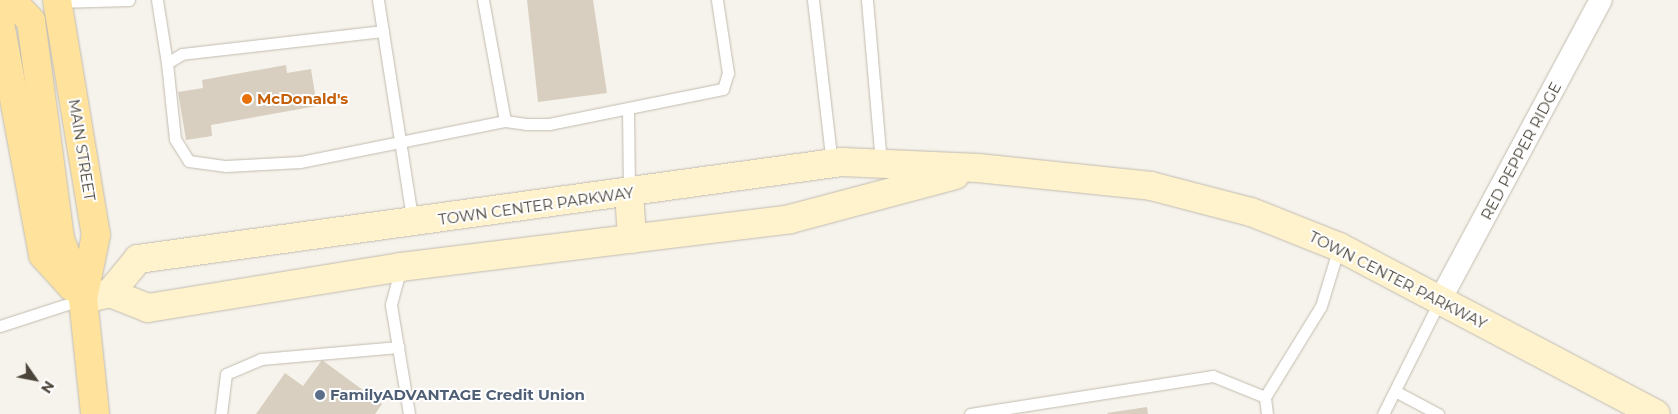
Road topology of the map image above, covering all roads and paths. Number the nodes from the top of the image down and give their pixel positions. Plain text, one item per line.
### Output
1 (11, 0) edge
2 (128, 0) edge
3 (157, 0) edge
4 (378, 0) edge
5 (483, 0) edge
6 (717, 0) edge
7 (813, 0) edge
8 (867, 0) edge
9 (1601, 0) edge
10 (57, 1) edge
11 (0, 23) edge
12 (383, 31) junction
13 (167, 63) junction
14 (628, 109) junction
15 (504, 120) junction
16 (400, 139) junction
17 (832, 163) junction
18 (881, 163) junction
19 (978, 168) junction
20 (629, 192) junction
21 (403, 225) junction
22 (632, 239) junction
23 (1338, 247) junction
24 (400, 267) junction
25 (110, 294) junction
26 (83, 299) junction
27 (1440, 300) junction
28 (0, 326) edge
29 (398, 347) junction
30 (1395, 391) junction
31 (1265, 397) junction
32 (95, 414) edge
33 (221, 414) edge
34 (409, 414) edge
35 (970, 414) edge
36 (1267, 414) edge
37 (1383, 414) edge
38 (1438, 414) edge
39 (1656, 414) edge

1 - 26 main road
2 - 10 lane
3 - 13 lane
4 - 12 lane
5 - 15 lane
6 - 14 lane
7 - 17 lane
8 - 18 lane
9 - 27 street, RED PEPPER RIDGE
10 - 26 main road, MAIN STREET
11 - 26 main road
12 - 13 lane
12 - 16 lane
13 - 16 lane
14 - 15 lane
14 - 20 lane
15 - 16 lane
16 - 21 lane
17 - 18 street, TOWN CENTER PARKWAY
17 - 20 street, TOWN CENTER PARKWAY
18 - 19 street, TOWN CENTER PARKWAY
19 - 22 street, TOWN CENTER PARKWAY
19 - 23 street, TOWN CENTER PARKWAY
20 - 21 street, TOWN CENTER PARKWAY
20 - 22 street
21 - 24 street
21 - 25 street, TOWN CENTER PARKWAY
22 - 24 street, TOWN CENTER PARKWAY
23 - 27 street, TOWN CENTER PARKWAY
23 - 31 lane
24 - 25 street, TOWN CENTER PARKWAY
24 - 29 lane
25 - 26 street
26 - 28 lane
26 - 32 main road, MAIN STREET
27 - 30 lane
27 - 39 street, TOWN CENTER PARKWAY
29 - 33 lane
29 - 34 lane
30 - 37 lane
30 - 38 lane
31 - 35 lane
31 - 36 lane

